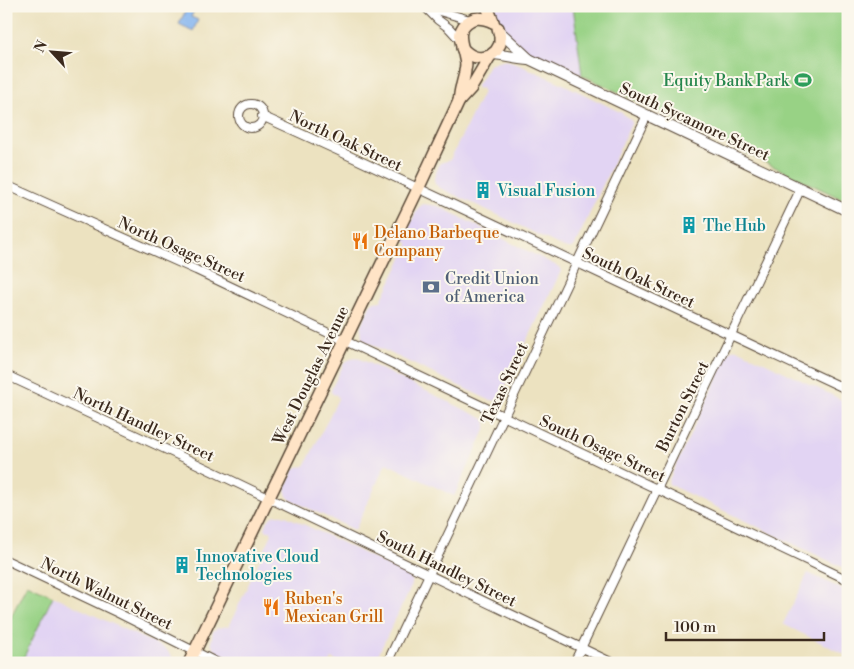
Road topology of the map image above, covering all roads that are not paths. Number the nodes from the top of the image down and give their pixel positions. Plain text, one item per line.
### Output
1 (475, 6) edge
2 (487, 6) edge
3 (424, 7) edge
4 (471, 20) junction
5 (496, 27) junction
6 (461, 44) junction
7 (491, 55) junction
8 (529, 59) junction
9 (459, 101) junction
10 (647, 115) junction
11 (262, 116) dead end
12 (6, 185) edge
13 (801, 188) junction
14 (418, 189) junction
15 (848, 211) edge
16 (577, 263) junction
17 (732, 335) junction
18 (345, 341) junction
19 (6, 375) edge
20 (848, 390) edge
21 (504, 416) junction
22 (657, 489) junction
23 (269, 498) junction
24 (6, 560) edge
25 (429, 574) junction
26 (848, 580) edge
27 (581, 648) junction
28 (195, 652) junction
29 (189, 663) edge
30 (218, 663) edge
31 (387, 663) edge
32 (574, 663) edge
33 (612, 663) edge

1 - 4 main road
2 - 5 main road
3 - 4 street
3 - 6 street
4 - 5 main road
4 - 6 main road
5 - 7 main road, West Douglas Avenue
5 - 8 street, South Sycamore Street
6 - 7 main road
6 - 9 main road, West Douglas Avenue
7 - 8 street, South Sycamore Street
7 - 9 main road, West Douglas Avenue
8 - 10 street, South Sycamore Street
9 - 14 main road, West Douglas Avenue
10 - 13 street, South Sycamore Street
10 - 16 street, Texas Street
11 - 14 street, North Oak Street
12 - 18 street, North Osage Street
13 - 15 street, South Sycamore Street
13 - 17 street, Burton Street
14 - 16 street, South Oak Street
14 - 18 main road, West Douglas Avenue
16 - 17 street, South Oak Street
16 - 21 street, Texas Street
17 - 20 street, South Oak Street
17 - 22 street, Burton Street
18 - 21 street, South Osage Street
18 - 23 main road, West Douglas Avenue
19 - 23 street, North Handley Street
21 - 22 street, South Osage Street
21 - 25 street, Texas Street
22 - 26 street, South Osage Street
22 - 27 street, Burton Street
23 - 25 street, South Handley Street
23 - 28 main road, West Douglas Avenue
24 - 28 street, North Walnut Street
25 - 27 street, South Handley Street
25 - 31 street, Texas Street
27 - 32 street, Burton Street
27 - 33 street, South Handley Street
28 - 29 main road, West Douglas Avenue
28 - 30 street, North Walnut Street

